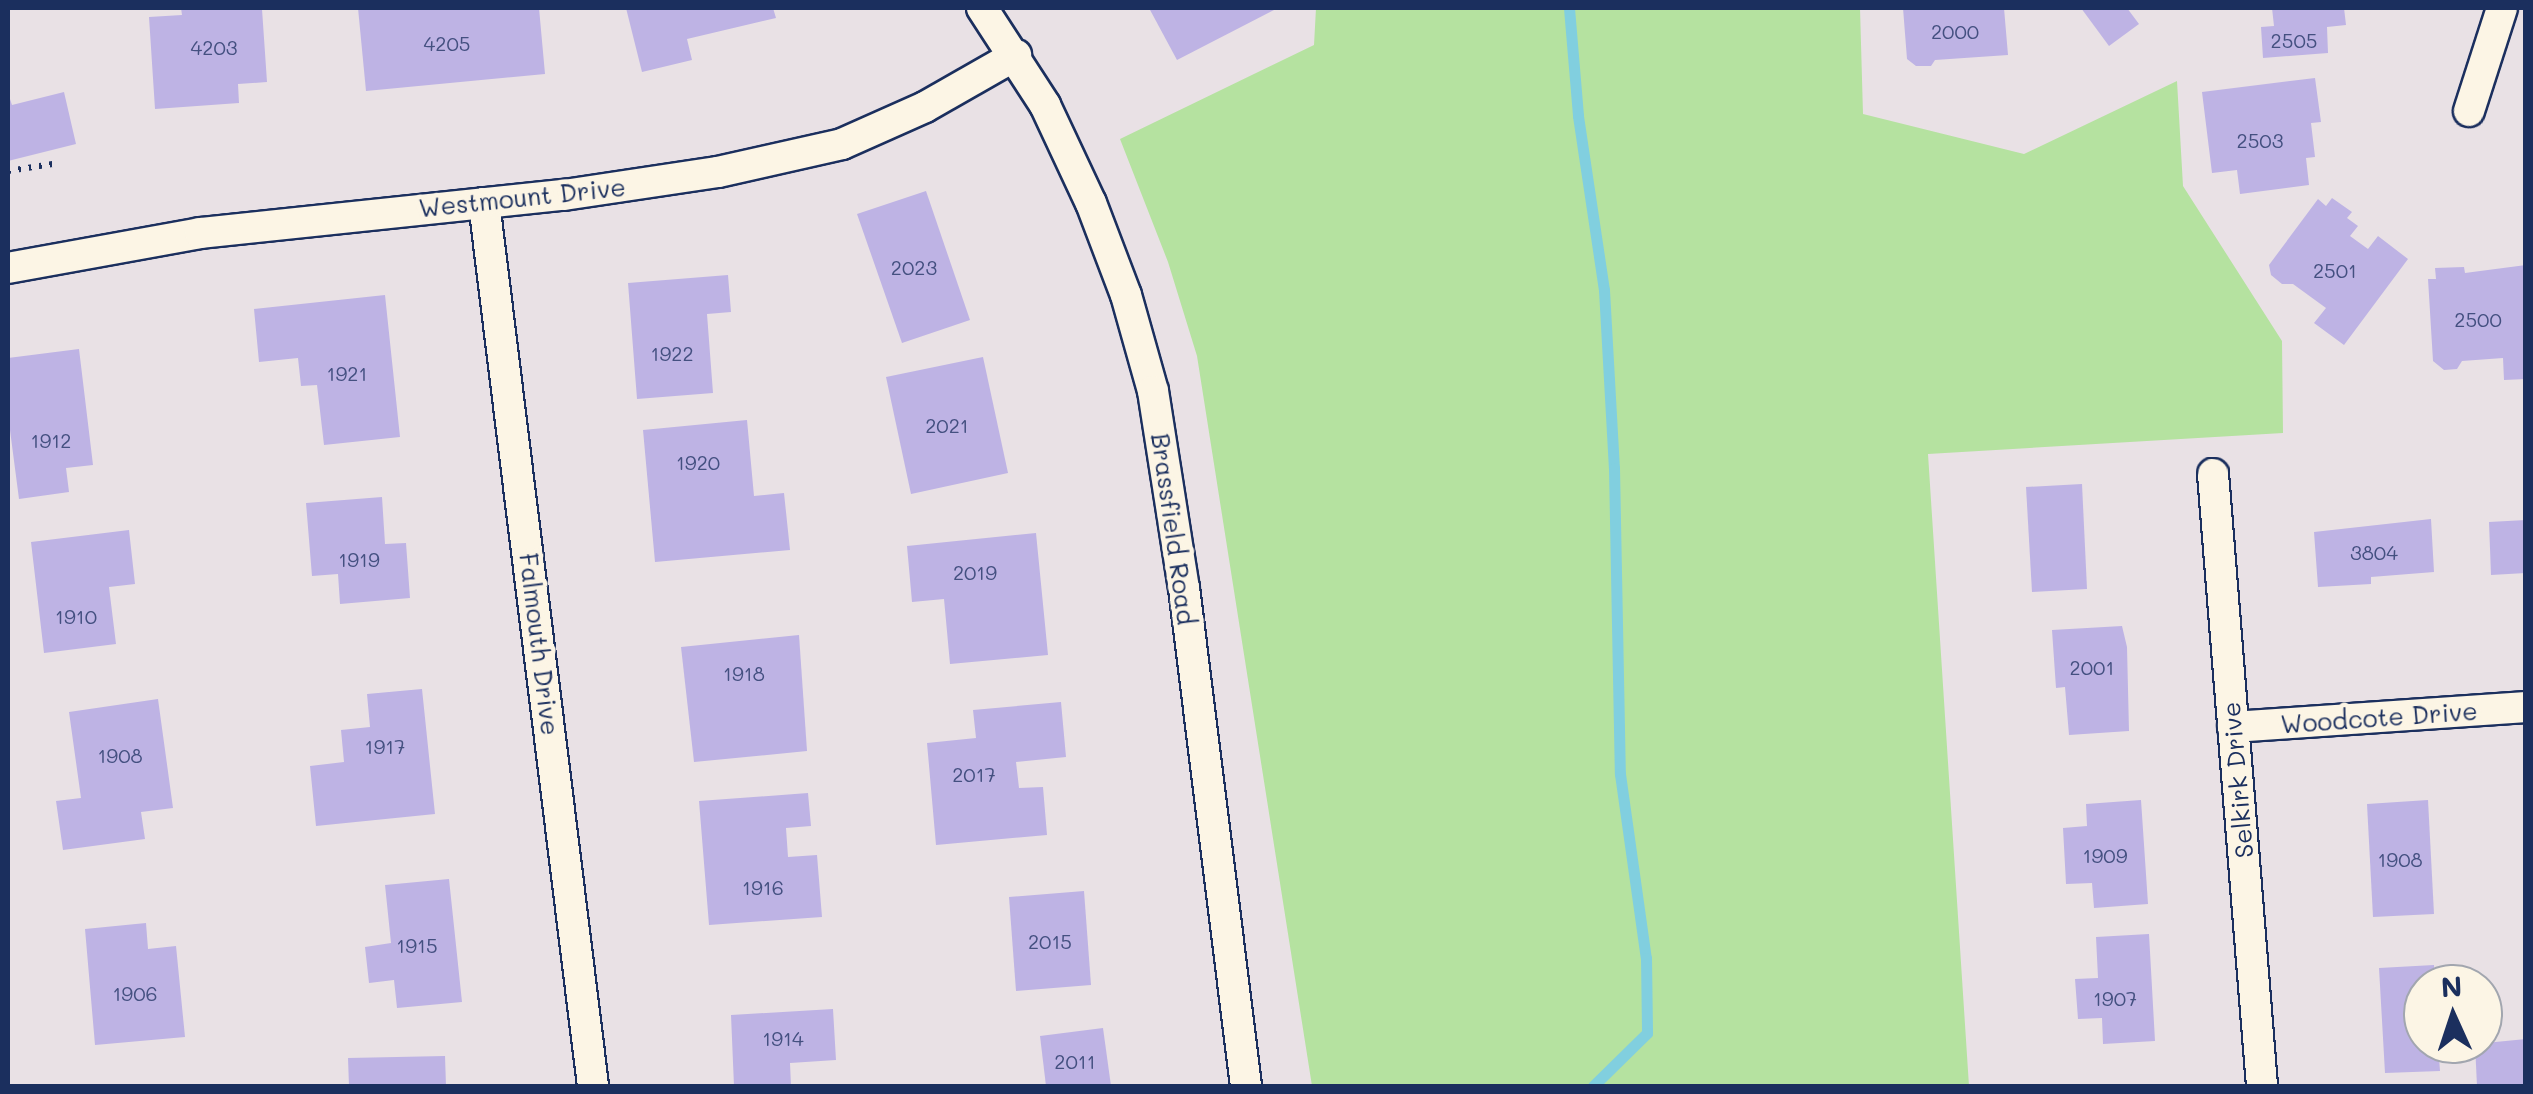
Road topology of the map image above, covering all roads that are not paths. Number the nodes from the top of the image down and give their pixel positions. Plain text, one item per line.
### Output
1 (982, 8) edge
2 (2502, 8) edge
3 (1016, 55) junction
4 (2468, 111) dead end
5 (484, 203) junction
6 (8, 268) edge
7 (2213, 474) dead end
8 (2526, 706) edge
9 (2233, 727) junction
10 (593, 1086) edge
11 (1246, 1086) edge
12 (2262, 1086) edge

1 - 3 street, Brassfield Road
2 - 4 street
3 - 5 street, Westmount Drive
3 - 11 street, Brassfield Road
5 - 6 street, Westmount Drive
5 - 10 street, Falmouth Drive
7 - 9 street, Selkirk Drive
8 - 9 street, Woodcote Drive
9 - 12 street, Selkirk Drive

